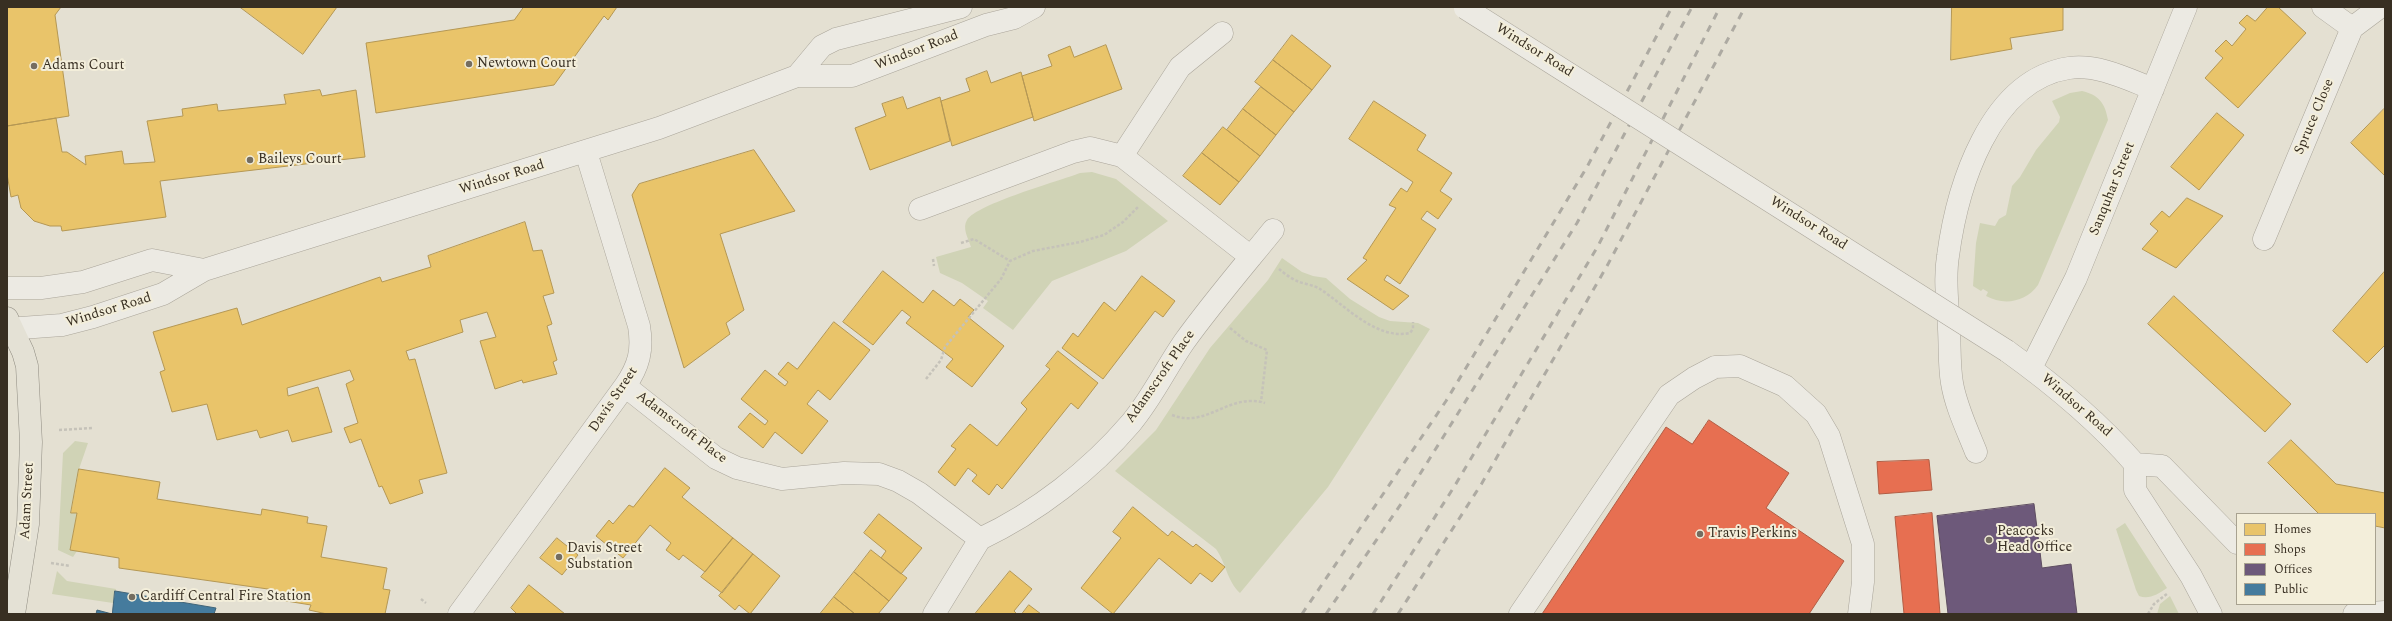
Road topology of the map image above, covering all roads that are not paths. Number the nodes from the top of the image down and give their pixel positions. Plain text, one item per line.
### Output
1 (962, 7) edge
2 (1034, 7) edge
3 (1465, 7) edge
4 (2186, 7) edge
5 (2323, 7) edge
6 (2380, 7) edge
7 (2352, 28) junction
8 (1222, 33) dead end
9 (796, 76) junction
10 (2153, 89) junction
11 (586, 152) junction
12 (1122, 156) junction
13 (920, 208) dead end
14 (1273, 230) dead end
15 (2264, 240) dead end
16 (1251, 257) junction
17 (204, 270) junction
18 (7, 288) edge
19 (9, 326) edge
20 (2031, 368) junction
21 (625, 386) junction
22 (1976, 452) dead end
23 (2135, 464) junction
24 (980, 539) junction
25 (2236, 542) edge
26 (2340, 605) edge
27 (2385, 612) edge
28 (14, 614) edge
29 (459, 614) edge
30 (934, 614) edge
31 (1520, 614) edge
32 (1859, 614) edge
33 (2211, 614) edge
34 (2354, 614) edge

1 - 9 street, Windsor Road
2 - 9 street, Windsor Road
3 - 20 street, Windsor Road, bridge
4 - 10 street, Sanquhar Street
5 - 7 street
6 - 7 street
7 - 15 street, Spruce Close
8 - 12 street
9 - 11 street, Windsor Road
10 - 20 street, Sanquhar Street
10 - 22 street
11 - 17 street, Windsor Road
11 - 21 street, Davis Street
12 - 13 street
12 - 16 street
14 - 16 street, Adamscroft Place
16 - 24 street, Adamscroft Place
17 - 18 street, Windsor Road
17 - 19 street, Windsor Road
19 - 28 main road, Adam Street
20 - 23 street, Windsor Road
21 - 24 street, Adamscroft Place
21 - 29 street, Davis Street
23 - 25 street
23 - 33 street
24 - 30 street
26 - 34 street
27 - 34 street
31 - 32 street

